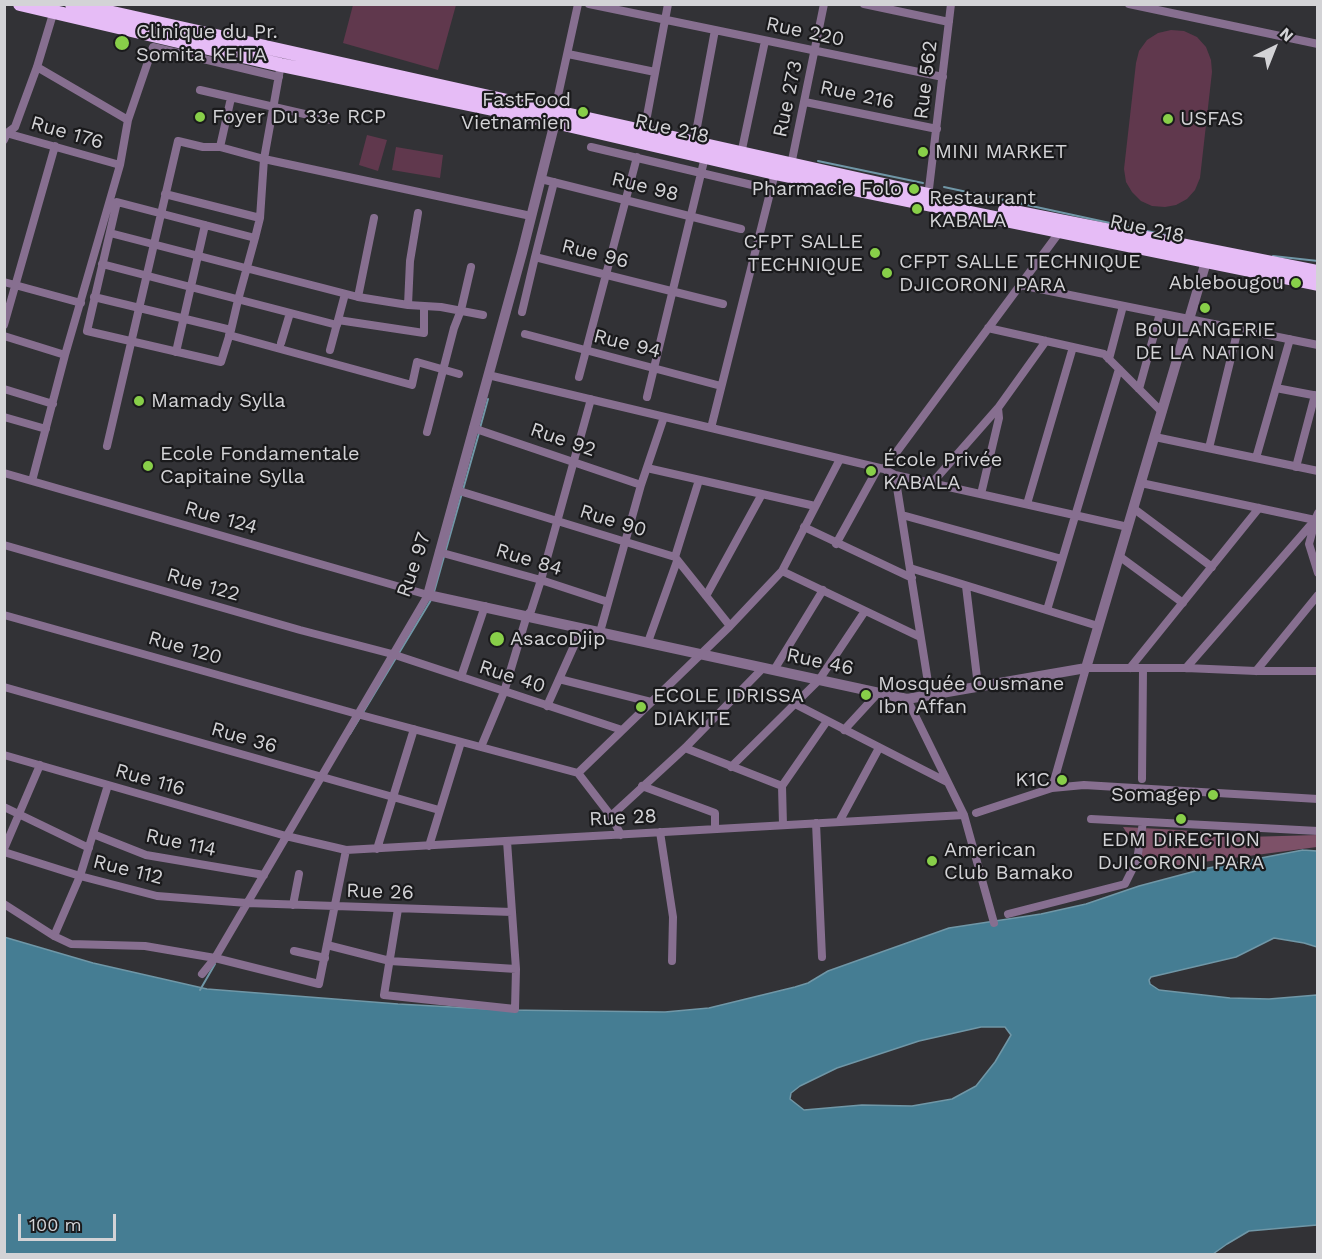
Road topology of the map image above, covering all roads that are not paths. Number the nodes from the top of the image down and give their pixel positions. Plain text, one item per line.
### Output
1 (20, 4) edge
2 (578, 4) edge
3 (589, 4) edge
4 (668, 4) edge
5 (824, 4) edge
6 (864, 4) edge
7 (951, 4) edge
8 (1129, 4) edge
9 (81, 5) edge
10 (56, 8) edge
11 (665, 20) junction
12 (950, 22) junction
13 (715, 30) junction
14 (765, 41) junction
15 (1317, 44) edge
16 (282, 51) junction
17 (815, 51) junction
18 (568, 54) junction
19 (38, 67) junction
20 (280, 71) junction
21 (655, 72) junction
22 (943, 77) junction
23 (200, 90) dead end
24 (231, 98) junction
25 (805, 102) junction
26 (273, 108) junction
27 (554, 116) junction
28 (128, 120) junction
29 (335, 121) dead end
30 (937, 129) junction
31 (644, 132) junction
32 (5, 135) edge
33 (694, 143) junction
34 (55, 146) junction
35 (220, 147) junction
36 (591, 147) dead end
37 (741, 154) junction
38 (705, 157) junction
39 (637, 158) junction
40 (264, 159) junction
41 (120, 165) junction
42 (791, 165) junction
43 (701, 172) junction
44 (776, 173) junction
45 (541, 179) junction
46 (554, 182) junction
47 (752, 185) dead end
48 (165, 194) junction
49 (626, 199) junction
50 (928, 199) junction
51 (161, 213) junction
52 (418, 213) dead end
53 (531, 216) junction
54 (691, 216) junction
55 (260, 218) junction
56 (374, 218) dead end
57 (205, 225) junction
58 (741, 229) dead end
59 (1060, 230) junction
60 (110, 233) junction
61 (255, 238) junction
62 (154, 244) junction
63 (198, 255) junction
64 (1208, 255) junction
65 (535, 257) junction
66 (102, 264) junction
67 (471, 267) dead end
68 (247, 268) junction
69 (1317, 272) edge
70 (605, 274) junction
71 (147, 275) junction
72 (4, 282) edge
73 (1317, 284) edge
74 (16, 285) junction
75 (1020, 285) junction
76 (191, 287) junction
77 (672, 291) junction
78 (345, 294) junction
79 (94, 297) junction
80 (358, 297) junction
81 (238, 300) junction
82 (81, 303) junction
83 (723, 304) dead end
84 (408, 305) junction
85 (424, 306) junction
86 (1123, 306) junction
87 (139, 308) junction
88 (461, 310) junction
89 (522, 312) dead end
90 (290, 313) junction
91 (1160, 313) junction
92 (483, 315) dead end
93 (184, 318) junction
94 (1190, 319) junction
95 (338, 323) junction
96 (4, 325) edge
97 (988, 328) junction
98 (1238, 329) junction
99 (230, 332) junction
100 (525, 334) dead end
101 (4, 336) edge
102 (1290, 339) junction
103 (132, 341) junction
104 (1046, 341) junction
105 (281, 343) dead end
106 (1317, 345) edge
107 (1073, 347) junction
108 (330, 350) dead end
109 (586, 350) junction
110 (176, 352) junction
111 (65, 355) junction
112 (1109, 359) junction
113 (654, 367) junction
114 (443, 369) junction
115 (1119, 369) junction
116 (459, 374) dead end
117 (488, 375) junction
118 (579, 377) dead end
119 (722, 386) junction
120 (1276, 388) junction
121 (4, 389) edge
122 (1139, 389) junction
123 (1316, 396) edge
124 (647, 397) dead end
125 (591, 399) junction
126 (53, 404) junction
127 (998, 408) junction
128 (1162, 412) junction
129 (4, 417) edge
130 (664, 417) junction
131 (711, 428) junction
132 (46, 429) junction
133 (478, 429) junction
134 (427, 432) dead end
135 (1155, 436) junction
136 (107, 446) dead end
137 (1209, 448) junction
138 (1256, 458) junction
139 (840, 459) junction
140 (574, 462) junction
141 (1296, 467) junction
142 (647, 468) junction
143 (881, 468) junction
144 (1317, 471) edge
145 (4, 473) edge
146 (895, 475) junction
147 (699, 480) junction
148 (32, 481) junction
149 (932, 483) junction
150 (1141, 483) junction
151 (641, 485) junction
152 (461, 491) junction
153 (762, 494) junction
154 (981, 494) junction
155 (1027, 504) junction
156 (815, 506) junction
157 (1134, 508) junction
158 (1258, 508) junction
159 (902, 515) junction
160 (1075, 515) junction
161 (1316, 517) edge
162 (558, 521) junction
163 (804, 527) junction
164 (1128, 527) junction
165 (625, 542) junction
166 (836, 544) junction
167 (4, 545) edge
168 (445, 553) junction
169 (1119, 556) junction
170 (676, 559) junction
171 (1062, 559) junction
172 (1212, 567) junction
173 (910, 568) junction
174 (782, 571) junction
175 (1317, 573) edge
176 (912, 578) junction
177 (541, 580) junction
178 (966, 586) junction
179 (823, 590) junction
180 (428, 595) junction
181 (1317, 595) edge
182 (706, 596) junction
183 (608, 602) junction
184 (1183, 603) junction
185 (485, 606) junction
186 (1047, 610) junction
187 (865, 611) junction
188 (4, 615) edge
189 (527, 615) junction
190 (730, 626) junction
191 (1098, 626) junction
192 (582, 628) junction
193 (600, 632) junction
194 (920, 637) junction
195 (648, 642) junction
196 (392, 654) junction
197 (702, 654) junction
198 (1086, 668) junction
199 (1186, 668) junction
200 (768, 669) junction
201 (1130, 669) junction
202 (1143, 669) junction
203 (1256, 671) junction
204 (1317, 671) edge
205 (461, 677) junction
206 (559, 679) junction
207 (819, 680) junction
208 (978, 686) junction
209 (4, 687) edge
210 (504, 692) junction
211 (878, 693) junction
212 (930, 695) junction
213 (907, 699) junction
214 (651, 702) junction
215 (795, 704) junction
216 (547, 706) junction
217 (357, 714) junction
218 (826, 721) junction
219 (414, 729) junction
220 (622, 730) junction
221 (844, 730) junction
222 (461, 742) junction
223 (481, 747) junction
224 (685, 748) junction
225 (879, 748) junction
226 (4, 755) edge
227 (40, 765) junction
228 (731, 767) junction
229 (578, 773) junction
230 (320, 777) junction
231 (1142, 779) dead end
232 (947, 782) junction
233 (108, 785) junction
234 (642, 786) junction
235 (782, 786) junction
236 (1052, 789) junction
237 (393, 797) junction
238 (1317, 800) edge
239 (4, 807) edge
240 (439, 810) junction
241 (976, 813) dead end
242 (19, 814) junction
243 (964, 815) junction
244 (611, 816) junction
245 (1091, 819) dead end
246 (839, 822) junction
247 (1143, 822) junction
248 (1317, 822) edge
249 (816, 824) junction
250 (783, 825) junction
251 (714, 829) junction
252 (1317, 831) edge
253 (660, 832) junction
254 (93, 834) junction
255 (621, 835) junction
256 (286, 836) junction
257 (507, 841) junction
258 (429, 846) junction
259 (89, 848) junction
260 (377, 849) junction
261 (346, 850) junction
262 (5, 852) edge
263 (299, 874) dead end
264 (80, 876) junction
265 (264, 876) junction
266 (247, 903) junction
267 (4, 904) edge
268 (293, 905) junction
269 (335, 907) junction
270 (398, 909) junction
271 (512, 912) junction
272 (1008, 914) dead end
273 (994, 923) dead end
274 (54, 936) junction
275 (327, 945) junction
276 (294, 951) dead end
277 (822, 957) dead end
278 (215, 958) junction
279 (324, 958) junction
280 (390, 961) junction
281 (672, 961) dead end
282 (516, 969) junction
283 (202, 974) dead end

1 - 10 highway, Rue 218
2 - 18 street
3 - 11 street, Rue 220
4 - 11 street
5 - 17 street, Rue 273
6 - 12 street
7 - 12 street, Rue 562
8 - 15 street
9 - 16 highway, Rue 218
10 - 19 street
10 - 20 highway, Rue 218
11 - 13 street, Rue 220
11 - 21 street
12 - 22 street, Rue 562
13 - 14 street, Rue 220
13 - 33 street
14 - 17 street, Rue 220
14 - 37 street
16 - 20 street
16 - 27 highway, Rue 218
17 - 22 street, Rue 220
17 - 25 street, Rue 273
18 - 21 street
18 - 27 street
19 - 28 street
19 - 32 street
20 - 26 street
20 - 27 highway, Rue 218
20 - 28 street
21 - 31 street
22 - 30 street, Rue 562
23 - 24 street
24 - 26 street
24 - 35 street
25 - 30 street, Rue 216
25 - 42 street, Rue 273
26 - 29 street
26 - 40 street
27 - 31 highway, Rue 218
27 - 38 highway, Rue 218
27 - 45 street, Rue 97
28 - 41 street
30 - 50 street, Rue 562
31 - 33 highway, Rue 218
32 - 34 street, Rue 176
33 - 37 highway, Rue 218
34 - 41 street, Rue 176
34 - 74 street
35 - 40 street
35 - 48 street
36 - 39 street
37 - 42 highway, Rue 218
38 - 43 street
38 - 44 highway, Rue 218
39 - 43 street
39 - 49 street
40 - 53 street
40 - 55 street
41 - 82 street
42 - 50 highway, Rue 218
43 - 47 street
43 - 54 street
44 - 50 highway, Rue 218
44 - 119 street
45 - 46 street, Rue 98
45 - 53 street, Rue 97
46 - 49 street, Rue 98
46 - 65 street, Rue 96
48 - 51 street
48 - 55 street
49 - 54 street, Rue 98
49 - 70 street
50 - 59 highway, Rue 218
50 - 64 highway, Rue 218
51 - 57 street
51 - 60 street
51 - 62 street
52 - 84 street
53 - 117 street, Rue 97
54 - 58 street, Rue 98
54 - 77 street
55 - 61 street
56 - 80 street
57 - 61 street
57 - 63 street
59 - 64 highway, Rue 218
59 - 75 street
60 - 62 street
60 - 66 street
61 - 68 street
62 - 63 street
62 - 71 street
63 - 68 street
63 - 76 street
64 - 69 highway
64 - 73 highway, Rue 218
64 - 94 street
65 - 70 street, Rue 96
65 - 89 street
66 - 71 street
66 - 79 street
67 - 88 street
68 - 78 street
68 - 81 street
70 - 77 street, Rue 96
70 - 109 street
71 - 76 street
71 - 87 street
72 - 74 street
74 - 82 street
74 - 96 street
75 - 86 street
75 - 97 street
76 - 81 street
76 - 93 street
77 - 83 street, Rue 96
77 - 113 street
78 - 80 street
78 - 95 street
79 - 87 street
79 - 103 street
80 - 84 street
81 - 90 street
81 - 99 street
82 - 111 street
84 - 85 street
85 - 88 street
85 - 95 street
86 - 91 street
86 - 112 street
87 - 93 street
87 - 103 street
88 - 92 street
88 - 114 street
90 - 95 street
90 - 105 street
91 - 94 street
91 - 122 street
93 - 99 street
93 - 110 street
94 - 98 street
94 - 128 street
95 - 108 street
97 - 104 street
97 - 143 street
98 - 102 street
98 - 137 street
99 - 110 street
99 - 114 street
100 - 109 street, Rue 94
101 - 111 street
102 - 106 street
102 - 120 street
103 - 110 street
103 - 136 street
104 - 107 street
104 - 127 street
107 - 112 street
107 - 155 street
109 - 113 street, Rue 94
109 - 118 street
111 - 126 street
112 - 115 street
113 - 119 street, Rue 94
113 - 124 street
114 - 116 street
114 - 134 street
115 - 122 street
115 - 160 street
117 - 125 street
117 - 133 street, Rue 97
119 - 131 street
120 - 123 street
120 - 138 street
121 - 126 street
122 - 128 street
123 - 141 street
125 - 130 street
125 - 140 street
126 - 132 street
127 - 149 street
127 - 154 street
128 - 135 street
129 - 132 street
130 - 131 street
130 - 142 street
131 - 139 street
132 - 148 street
133 - 140 street, Rue 92
133 - 152 street, Rue 97
135 - 137 street
135 - 150 street
137 - 138 street
138 - 141 street
139 - 143 street
139 - 156 street
140 - 151 street, Rue 92
140 - 162 street
141 - 144 street
142 - 147 street
142 - 151 street
143 - 146 street
143 - 166 street
145 - 148 street, Rue 124
146 - 149 street
146 - 159 street
147 - 153 street
147 - 170 street
148 - 180 street, Rue 124
149 - 154 street
150 - 157 street
150 - 158 street
151 - 165 street
152 - 162 street, Rue 90
152 - 168 street, Rue 97
153 - 156 street
153 - 182 street
154 - 155 street
155 - 160 street
156 - 163 street
157 - 164 street
157 - 172 street
158 - 161 street
158 - 172 street
159 - 171 street
159 - 173 street
160 - 164 street
160 - 171 street
161 - 175 street
161 - 199 street
162 - 165 street, Rue 90
162 - 177 street
163 - 166 street
163 - 174 street
164 - 169 street
165 - 170 street, Rue 90
165 - 183 street
166 - 176 street
167 - 196 street, Rue 122
168 - 177 street, Rue 84
168 - 180 street, Rue 97
169 - 184 street
169 - 191 street
170 - 182 street
170 - 195 street
171 - 186 street
172 - 184 street
173 - 176 street
173 - 178 street
174 - 179 street
174 - 190 street
176 - 194 street
177 - 183 street, Rue 84
177 - 189 street
178 - 186 street
178 - 208 street
179 - 187 street
179 - 200 street
180 - 185 street, Rue 46
180 - 196 street, Rue 97
181 - 203 street
182 - 190 street
183 - 193 street
184 - 201 street
185 - 189 street, Rue 46
185 - 205 street
186 - 191 street
187 - 194 street
187 - 207 street
188 - 217 street, Rue 120
189 - 192 street, Rue 46
189 - 210 street
190 - 197 street
191 - 198 street
192 - 193 street, Rue 46
192 - 206 street
193 - 195 street, Rue 46
194 - 212 street
195 - 197 street, Rue 46
196 - 205 street, Rue 40
196 - 217 street, Rue 97
197 - 200 street, Rue 46
197 - 214 street
198 - 201 street, Rue 46
198 - 208 street, Rue 46
198 - 236 street
199 - 202 street, Rue 46
199 - 203 street, Rue 46
200 - 207 street, Rue 46
200 - 224 street
201 - 202 street, Rue 46
202 - 231 street
203 - 204 street, Rue 46
205 - 210 street, Rue 40
206 - 214 street
206 - 216 street
207 - 211 street, Rue 46
207 - 215 street
208 - 212 street, Rue 46
209 - 230 street, Rue 36
210 - 216 street, Rue 40
210 - 223 street
211 - 213 street, Rue 46
211 - 221 street
212 - 213 street, Rue 46
213 - 232 street
214 - 220 street
215 - 218 street
215 - 228 street
216 - 220 street, Rue 40
217 - 219 street, Rue 120
217 - 230 street, Rue 97
218 - 221 street
218 - 235 street
219 - 222 street, Rue 120
219 - 237 street
220 - 229 street
221 - 225 street
222 - 223 street, Rue 120
222 - 240 street
223 - 229 street, Rue 120
224 - 228 street
224 - 234 street
225 - 232 street
225 - 246 street
226 - 227 street, Rue 116
227 - 233 street, Rue 116
227 - 242 street
228 - 235 street
229 - 244 street
230 - 237 street, Rue 36
230 - 256 street, Rue 97
232 - 243 street
233 - 254 street
233 - 256 street, Rue 116
234 - 244 street
234 - 251 street
235 - 250 street
236 - 238 street
236 - 241 street
237 - 240 street, Rue 36
237 - 260 street
239 - 242 street
240 - 258 street
242 - 259 street
242 - 262 street
243 - 246 street, Rue 28
243 - 273 street
244 - 255 street
245 - 247 street
246 - 249 street, Rue 28
247 - 252 street
247 - 272 street
248 - 252 street
249 - 250 street, Rue 28
249 - 277 street
250 - 251 street, Rue 28
251 - 253 street, Rue 28
253 - 255 street, Rue 28
253 - 281 street
254 - 259 street
254 - 265 street, Rue 114
255 - 257 street, Rue 28
256 - 261 street, Rue 28
256 - 265 street, Rue 97
257 - 258 street, Rue 28
257 - 271 street
258 - 260 street, Rue 28
259 - 264 street
260 - 261 street, Rue 28
261 - 269 street
262 - 264 street, Rue 112
263 - 268 street
264 - 266 street, Rue 112
264 - 274 street
265 - 266 street, Rue 97
266 - 268 street, Rue 26
266 - 278 street, Rue 97
267 - 274 street
268 - 269 street, Rue 26
269 - 270 street, Rue 26
269 - 275 street
270 - 271 street, Rue 26
270 - 280 street
271 - 282 street
274 - 278 street
275 - 279 street
275 - 280 street
276 - 279 street
278 - 279 street
278 - 283 street, Rue 97
280 - 282 street
280 - 282 street

